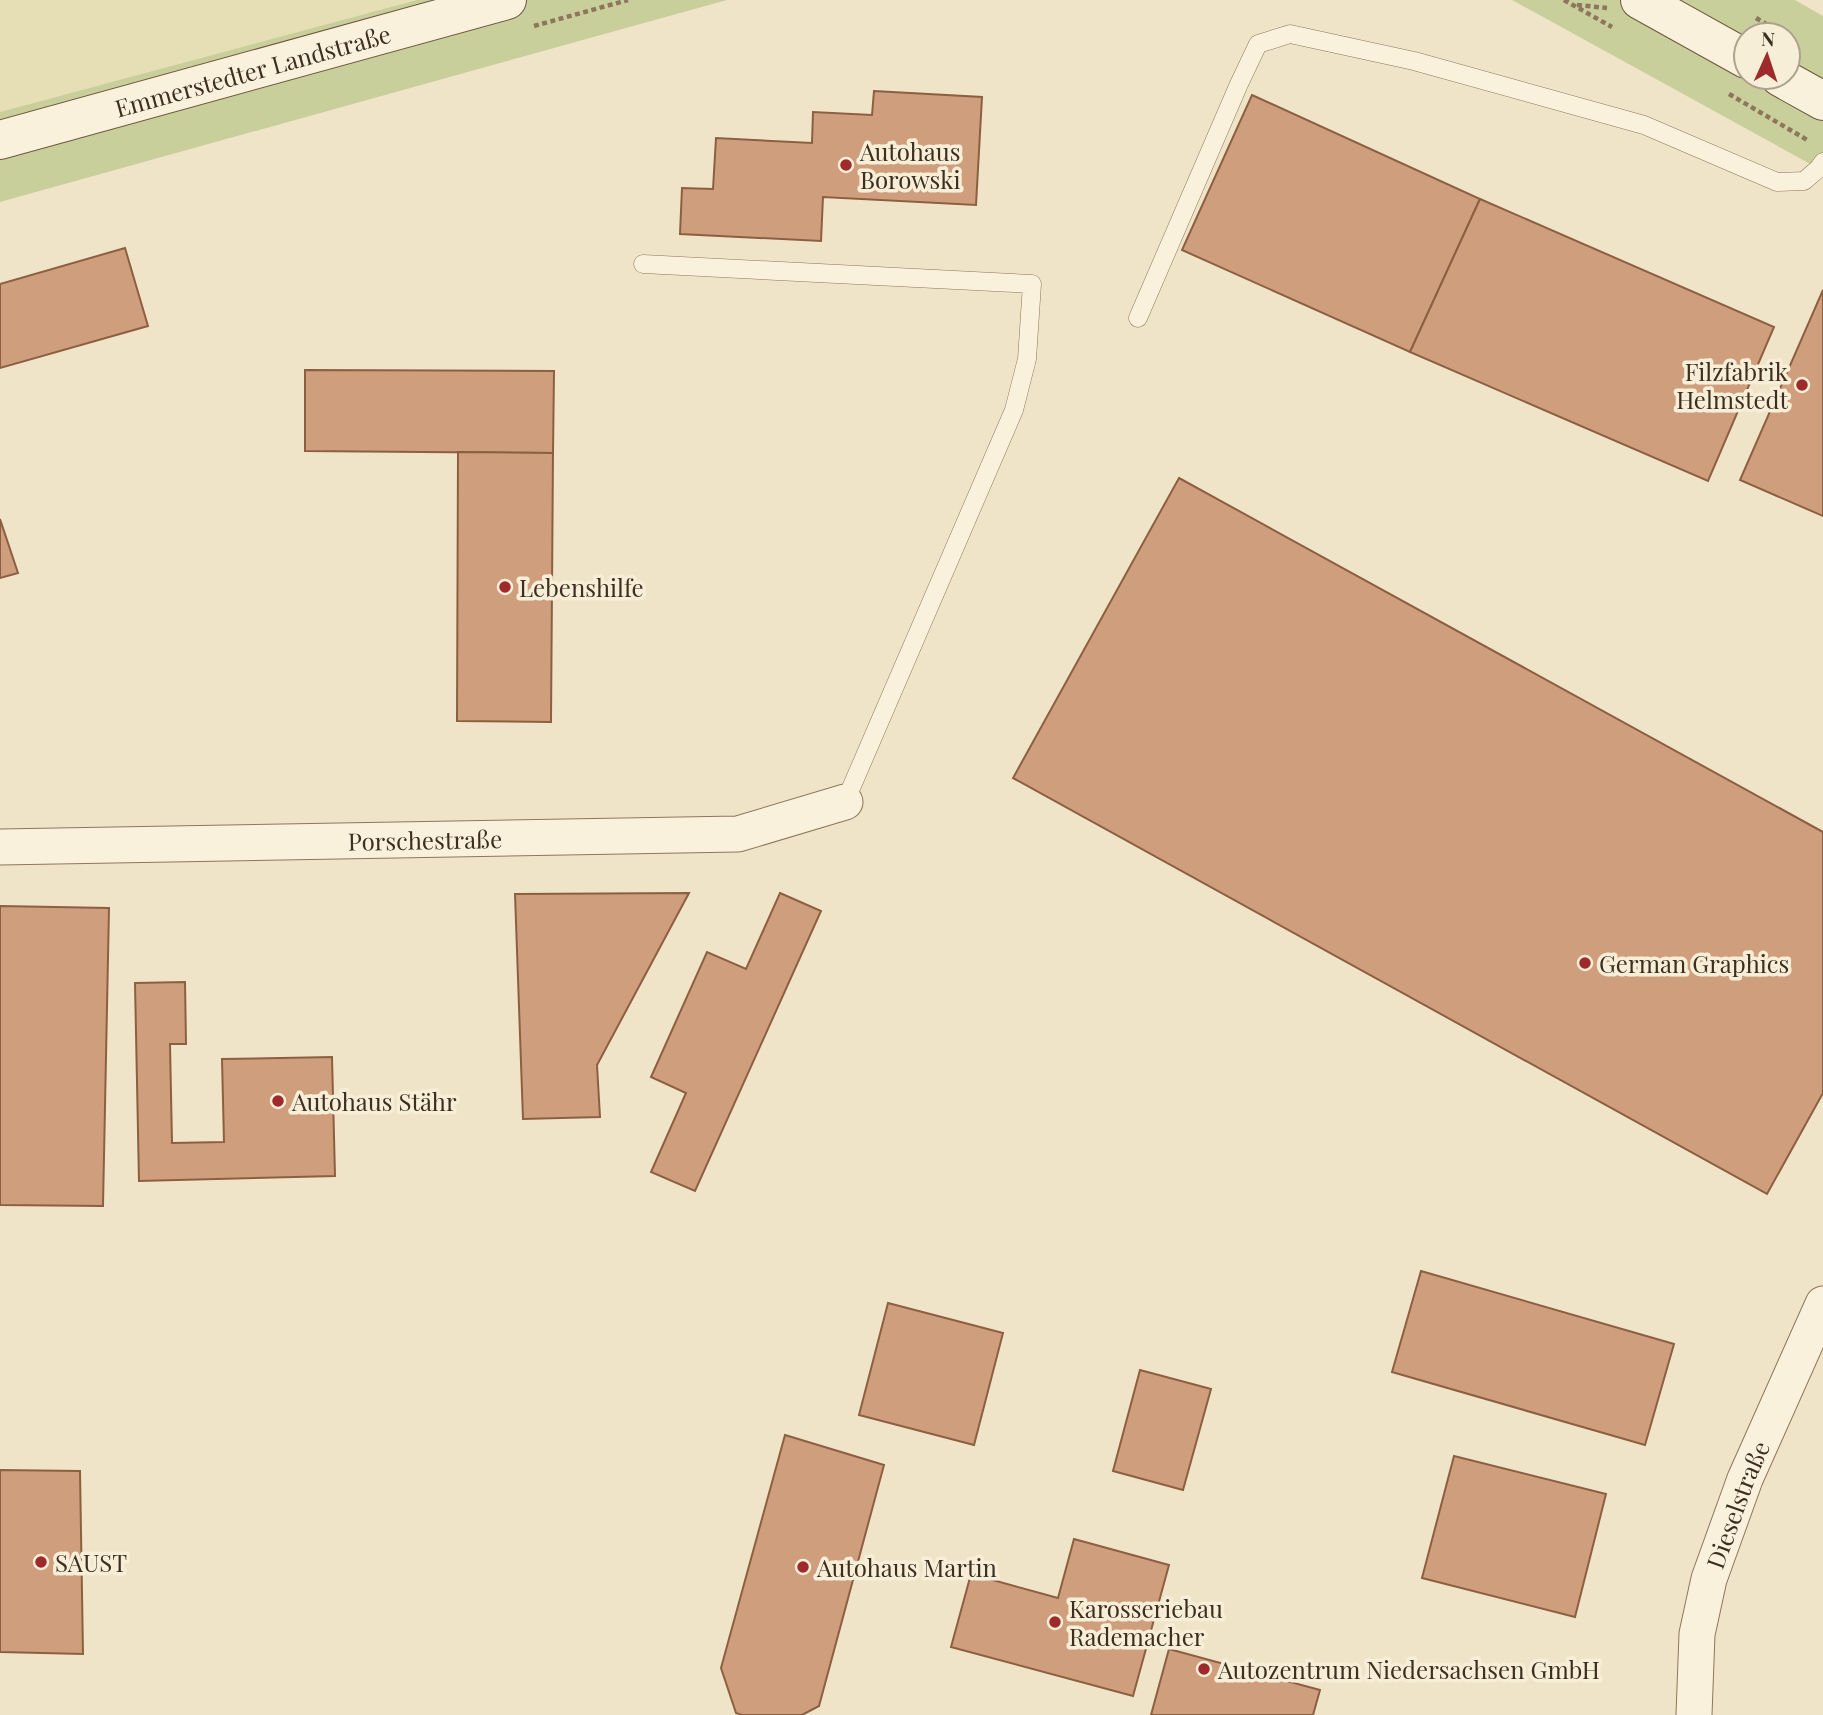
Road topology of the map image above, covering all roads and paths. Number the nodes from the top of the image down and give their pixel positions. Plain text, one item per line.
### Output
1 (507, 0) edge
2 (1661, 5) edge
3 (1732, 50) edge
4 (1802, 89) edge
5 (1823, 101) edge
6 (1763, 114) dead end
7 (0, 139) edge
8 (1813, 144) dead end
9 (1823, 162) edge
10 (643, 264) dead end
11 (1138, 318) dead end
12 (845, 802) joint
13 (0, 847) edge
14 (1823, 1304) edge
15 (1693, 1715) edge

1 - 7 main road, Emmerstedter Landstraße
2 - 3 main road
4 - 5 main road
6 - 8 path
9 - 11 lane
10 - 12 lane
12 - 13 street, Porschestraße
14 - 15 street, Dieselstraße

